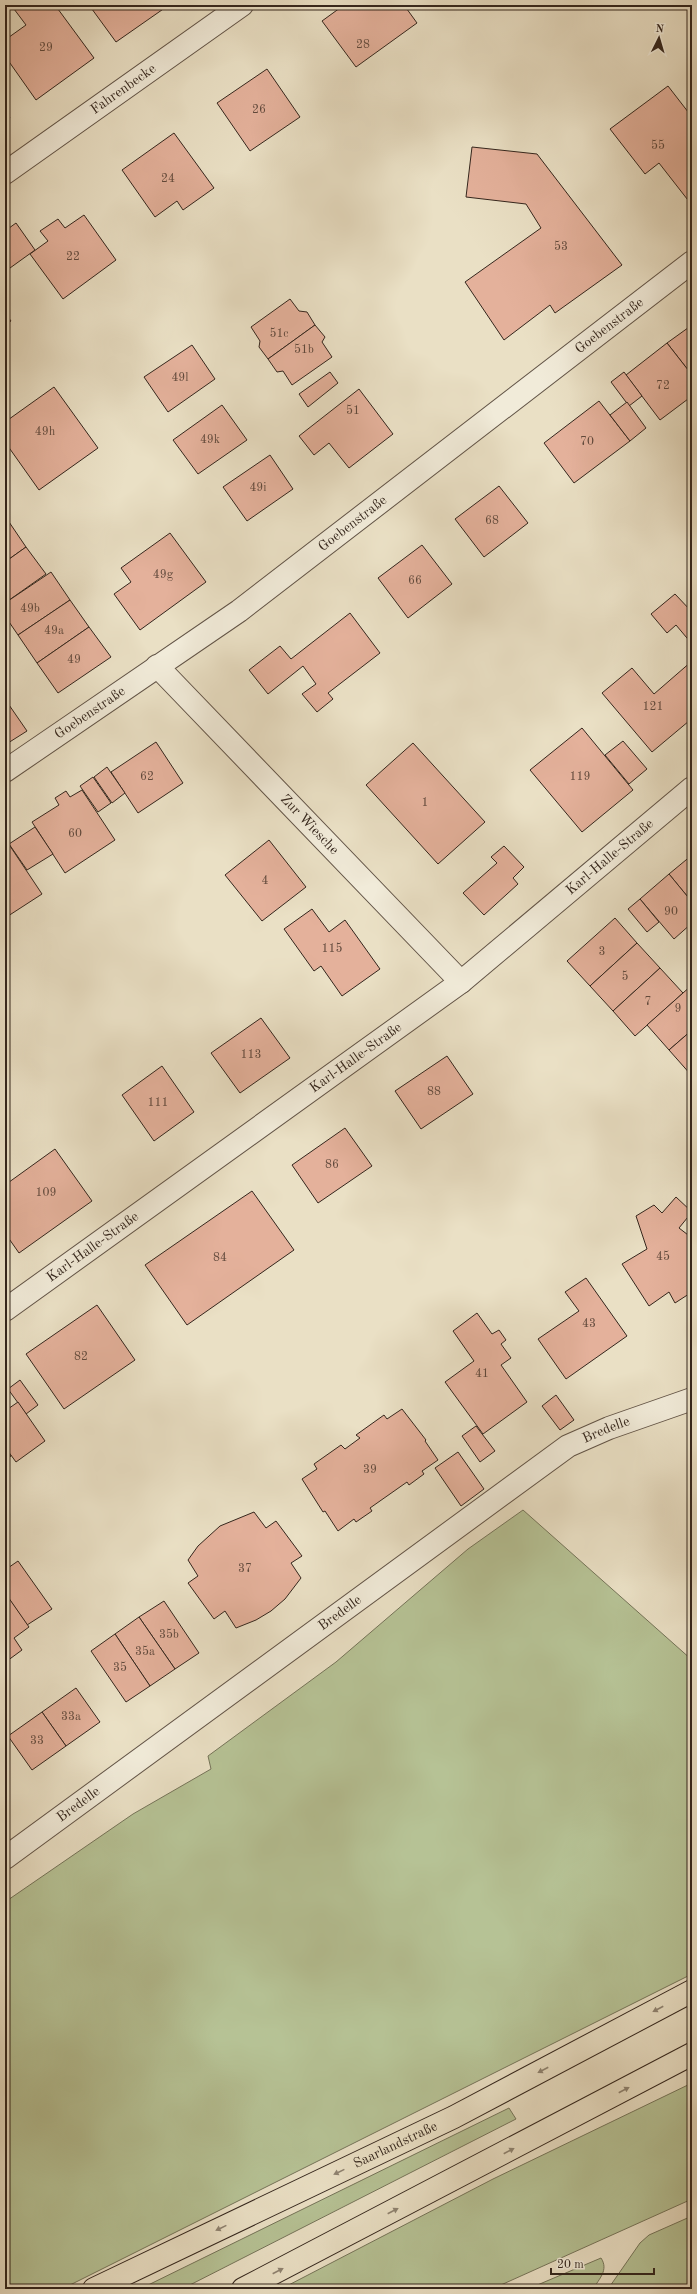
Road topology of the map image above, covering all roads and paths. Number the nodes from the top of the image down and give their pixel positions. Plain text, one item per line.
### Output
1 (242, 5) edge
2 (5, 173) edge
3 (692, 262) edge
4 (157, 666) junction
5 (5, 771) edge
6 (692, 788) edge
7 (461, 982) junction
8 (5, 1310) edge
9 (692, 1399) edge
10 (5, 1858) edge
11 (692, 1991) edge
12 (692, 2054) edge
13 (94, 2289) edge
14 (244, 2289) edge

1 - 2 street, Fahrenbecke
3 - 4 street, Goebenstraße
4 - 5 street, Goebenstraße
4 - 7 street, Zur Wiesche
6 - 7 street, Karl-Halle-Straße
7 - 8 street, Karl-Halle-Straße
9 - 10 street, Bredelle
11 -> 13 highway, Saarlandstraße
14 -> 12 highway

